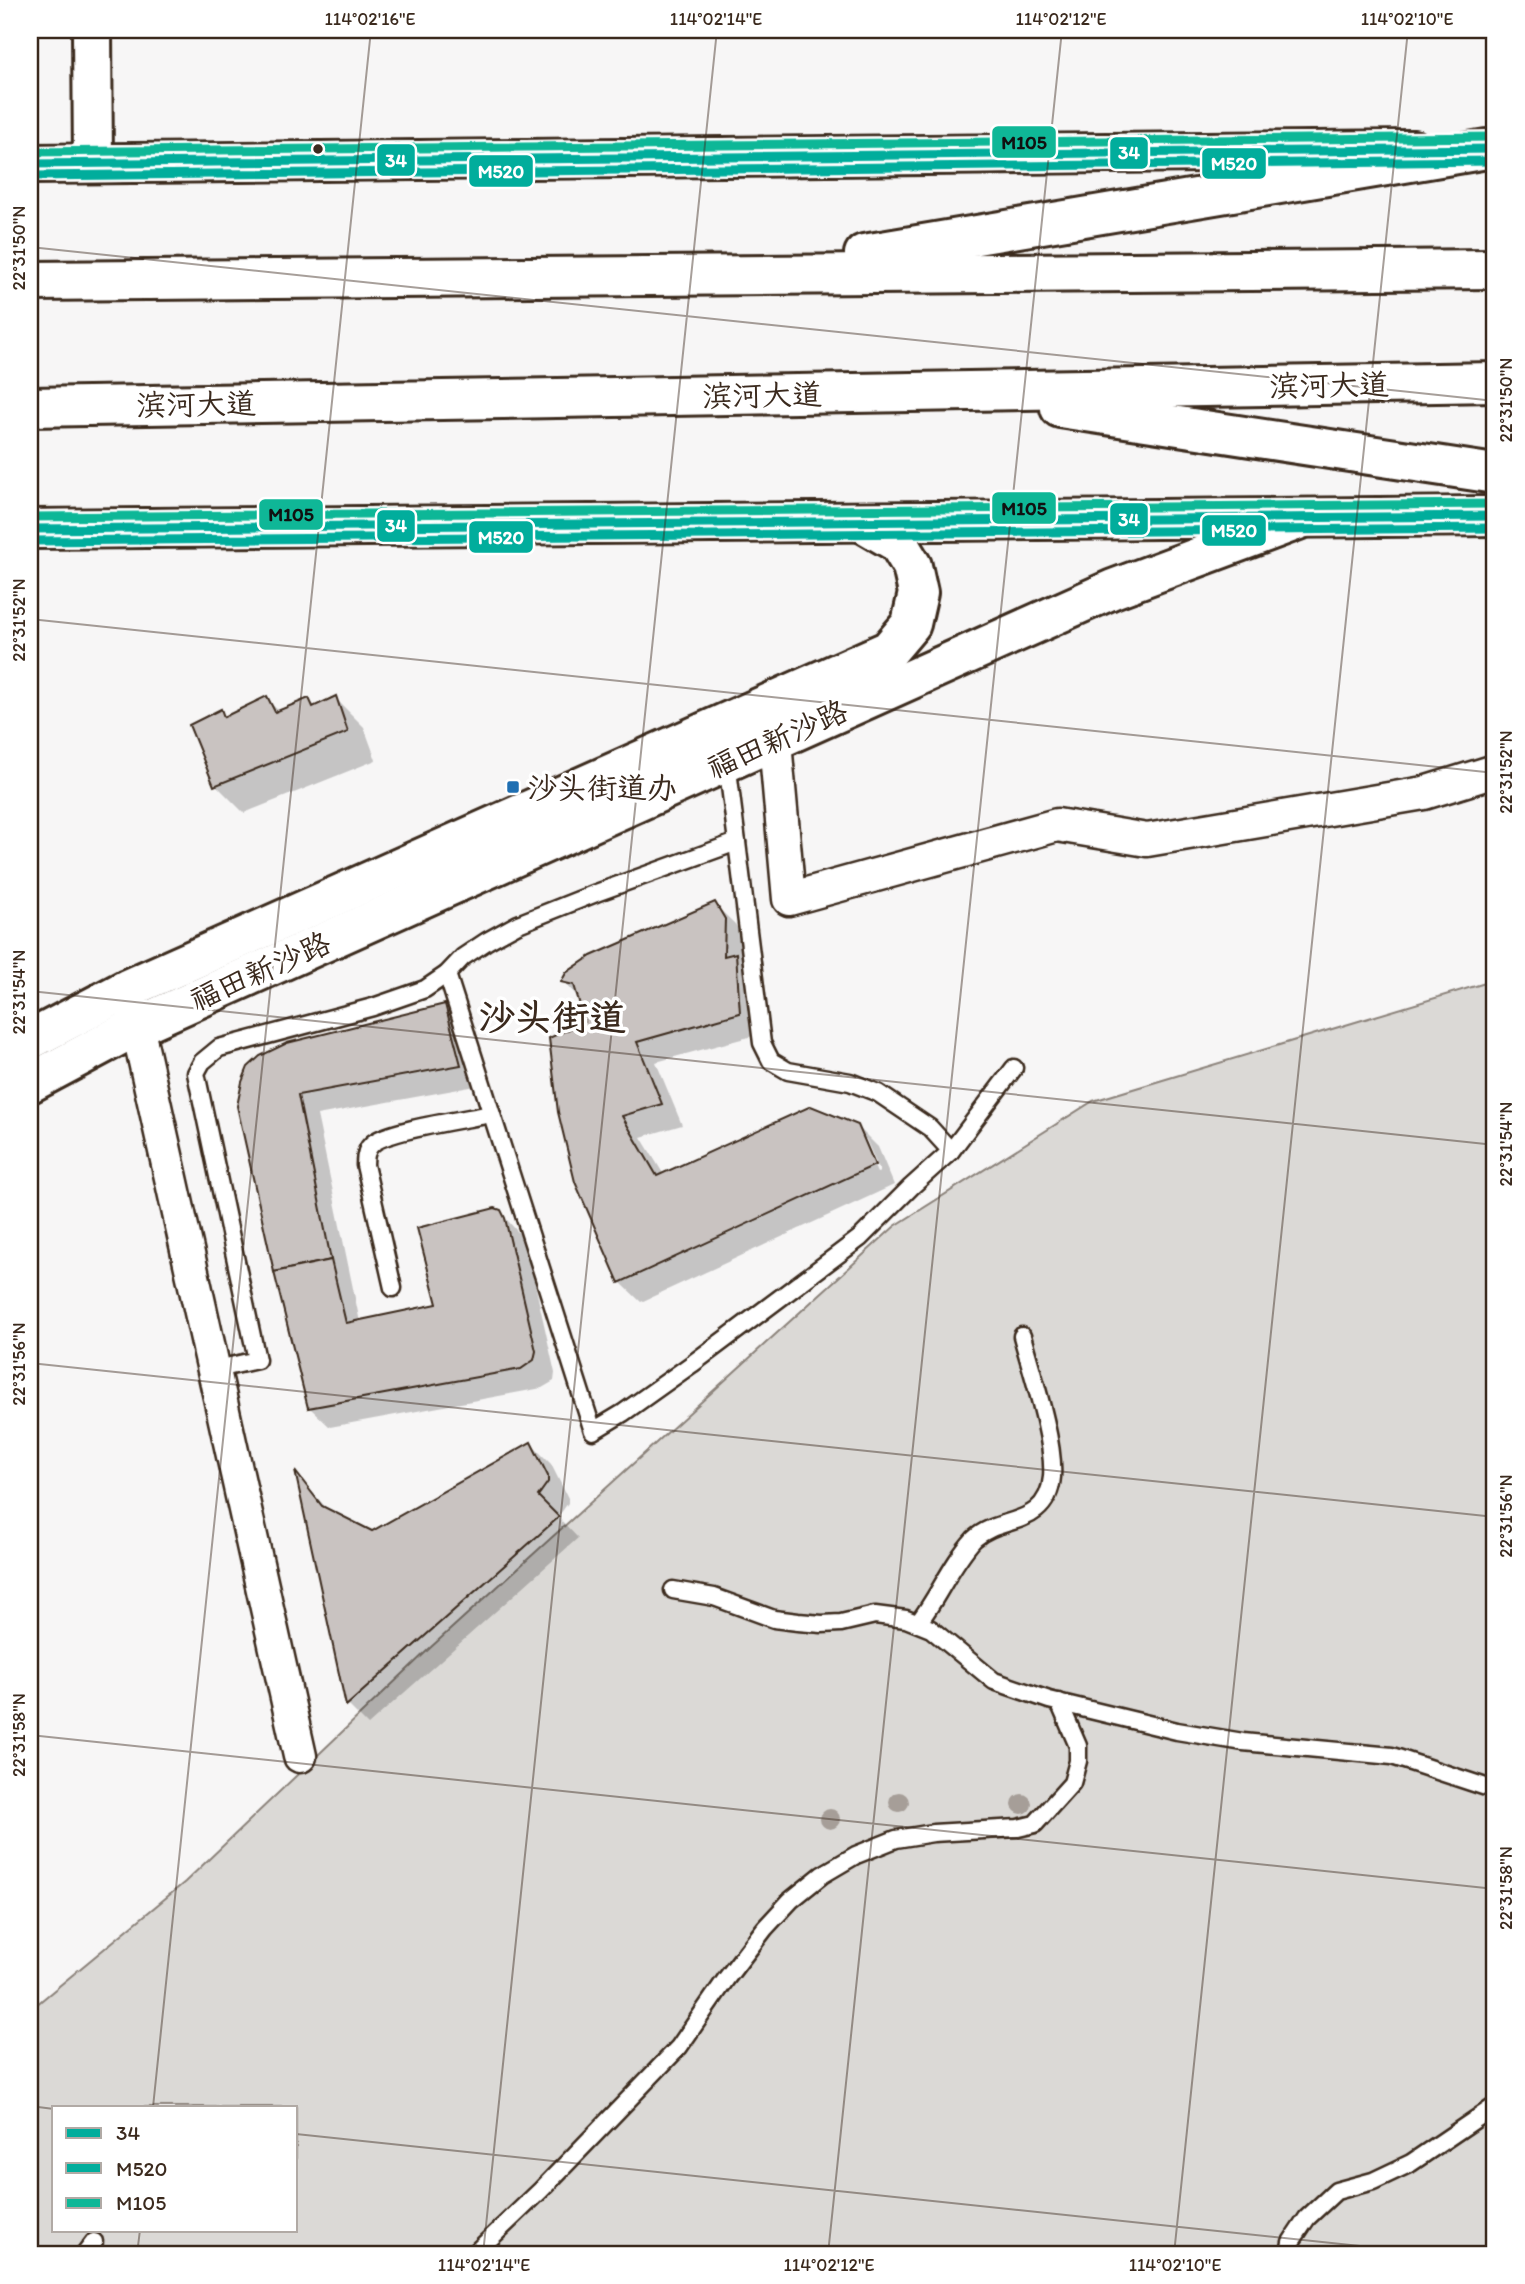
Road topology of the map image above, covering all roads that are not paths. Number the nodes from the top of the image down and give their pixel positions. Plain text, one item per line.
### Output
1 (92, 30) edge
2 (1491, 149) edge
3 (93, 163) junction
4 (30, 164) edge
5 (1495, 269) edge
6 (749, 274) junction
7 (30, 281) edge
8 (1495, 382) edge
9 (951, 391) junction
10 (30, 407) edge
11 (1495, 474) edge
12 (1495, 516) edge
13 (1303, 518) junction
14 (862, 522) junction
15 (30, 529) edge
16 (771, 701) junction
17 (775, 740) junction
18 (727, 741) junction
19 (1495, 771) edge
20 (737, 842) junction
21 (447, 974) junction
22 (129, 988) junction
23 (137, 1026) junction
24 (30, 1040) edge
25 (1014, 1068) dead end
26 (30, 1083) edge
27 (491, 1114) junction
28 (951, 1151) junction
29 (393, 1288) dead end
30 (1022, 1336) dead end
31 (214, 1370) junction
32 (673, 1590) dead end
33 (918, 1623) junction
34 (1059, 1702) junction
35 (300, 1756) dead end
36 (1495, 1790) edge
37 (1495, 2106) edge
38 (474, 2254) edge
39 (1289, 2254) edge

1 - 3 main road
2 - 3 main road
2 - 6 main road
3 - 4 main road
5 - 6 main road
6 - 7 main road
8 - 9 main road, 滨河大道
9 - 10 main road, 滨河大道
9 - 11 main road
12 - 13 main road
13 - 14 main road
13 - 17 main road, 福田新沙路
14 - 15 main road
14 - 16 main road, 福田新沙路
16 - 17 street
16 - 18 main road, 福田新沙路
17 - 18 main road, 福田新沙路
17 - 19 street
18 - 20 lane
18 - 22 main road, 福田新沙路
18 - 23 main road, 福田新沙路
20 - 21 lane
20 - 28 lane
21 - 27 lane
21 - 31 lane
22 - 23 street
22 - 24 main road, 福田新沙路
23 - 26 main road, 福田新沙路
23 - 31 street
25 - 28 lane
27 - 28 lane
27 - 29 lane
30 - 33 lane
31 - 35 street
32 - 33 lane
33 - 34 lane
34 - 36 lane
34 - 38 lane
37 - 39 lane

